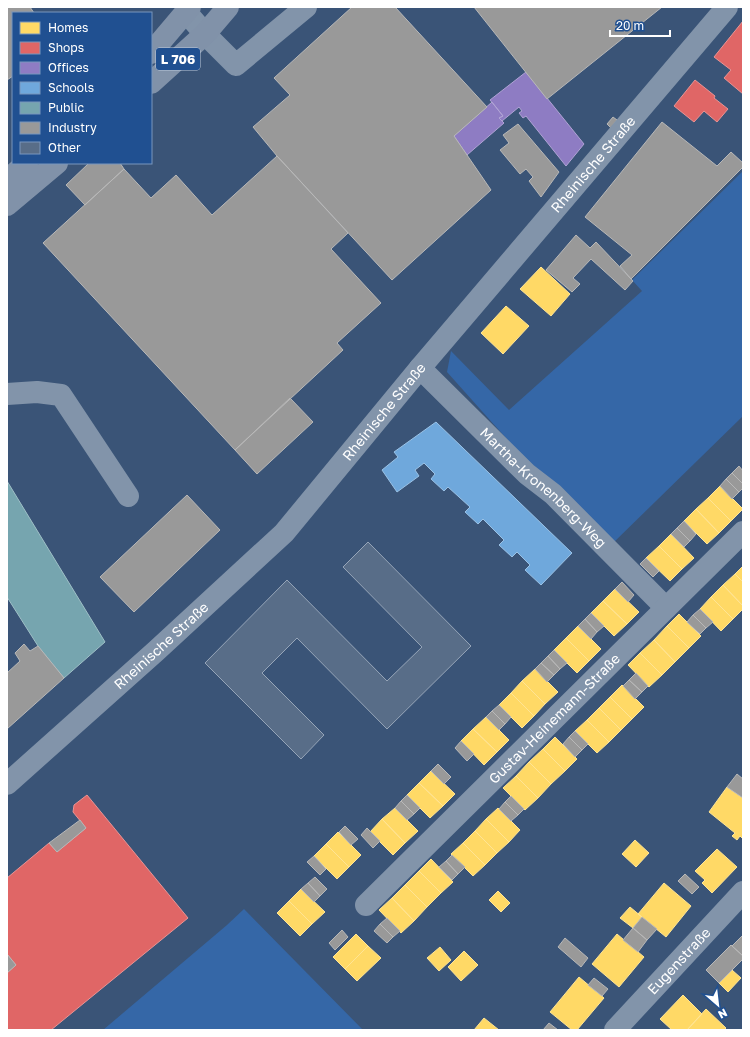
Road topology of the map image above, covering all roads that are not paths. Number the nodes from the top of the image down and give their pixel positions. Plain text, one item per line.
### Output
1 (228, 7) edge
2 (306, 7) edge
3 (727, 7) edge
4 (188, 10) edge
5 (205, 34) junction
6 (152, 52) edge
7 (152, 82) edge
8 (26, 164) edge
9 (56, 164) edge
10 (7, 180) edge
11 (7, 205) edge
12 (420, 368) junction
13 (7, 394) edge
14 (128, 496) dead end
15 (743, 532) edge
16 (666, 608) junction
17 (7, 784) edge
18 (743, 892) edge
19 (366, 905) dead end
20 (615, 1030) edge

1 - 5 main road, L 706
2 - 5 street
3 - 12 street, Rheinische Straße
4 - 5 street
4 - 6 main road, L 706
5 - 7 main road, L 706
8 - 10 main road
9 - 11 main road
12 - 16 street, Martha-Kronenberg-Weg
12 - 17 street, Rheinische Straße
13 - 14 street
15 - 16 street, Gustav-Heinemann-Straße
16 - 19 street, Gustav-Heinemann-Straße
18 - 20 street, Eugenstraße

